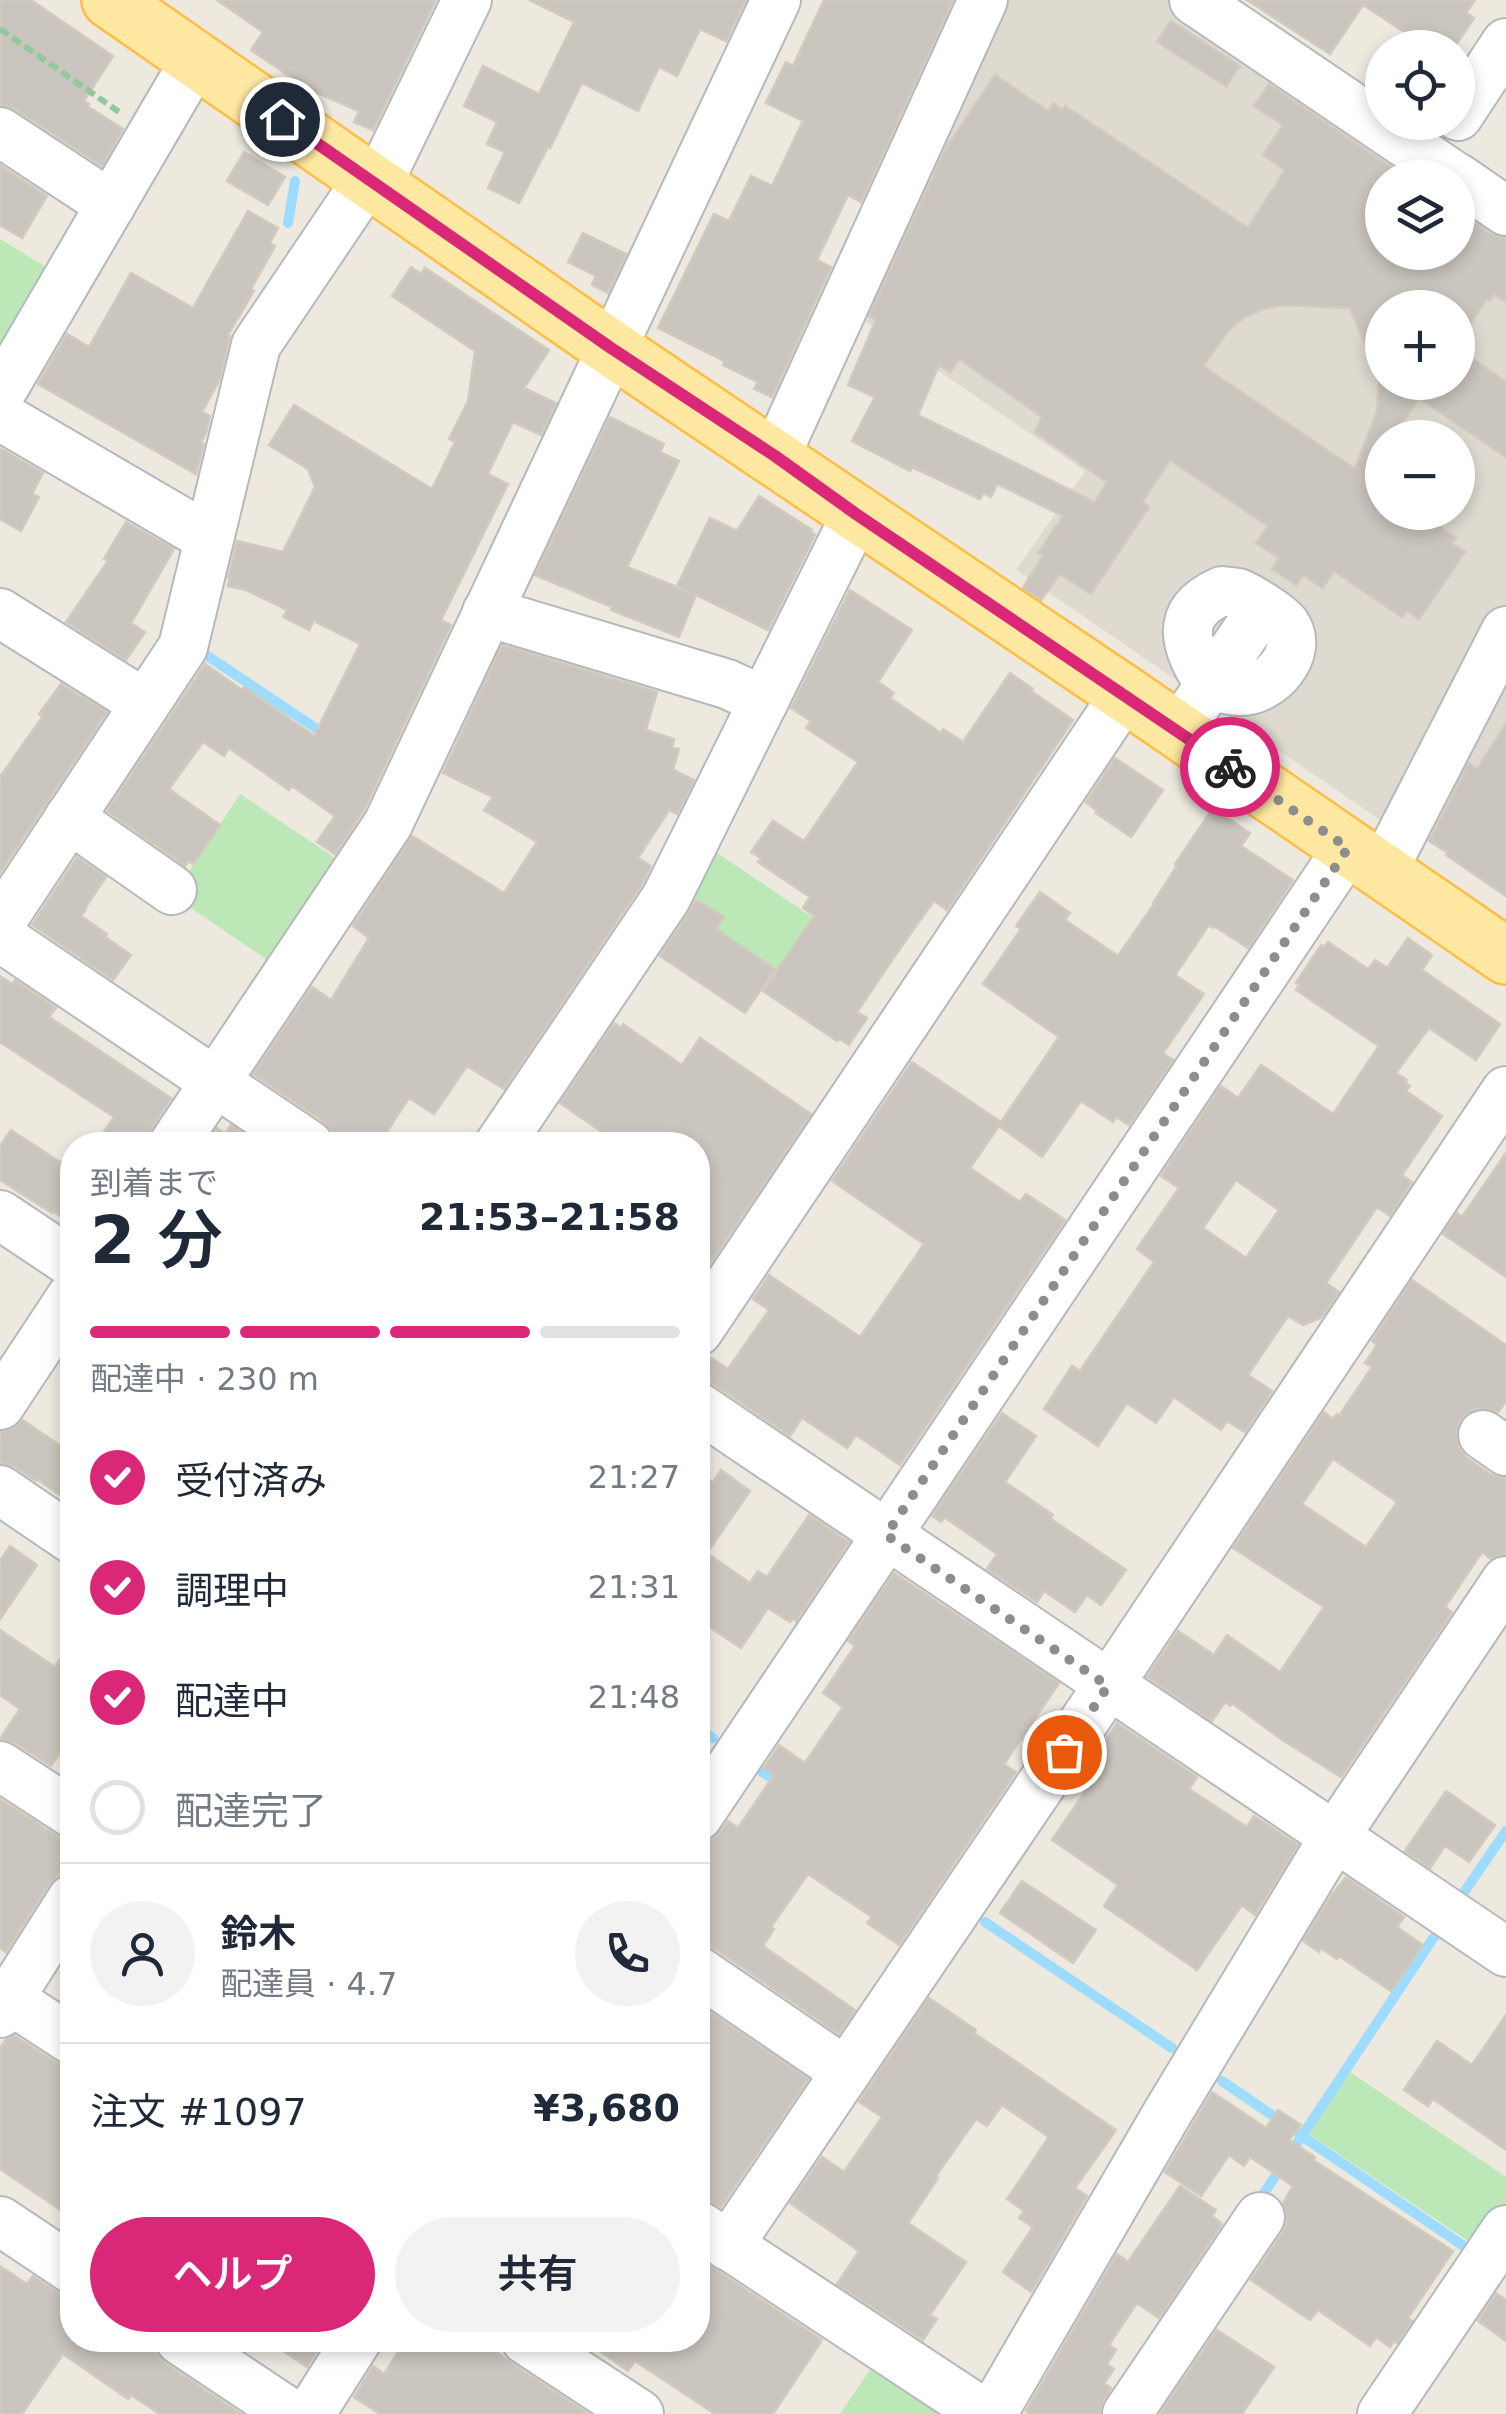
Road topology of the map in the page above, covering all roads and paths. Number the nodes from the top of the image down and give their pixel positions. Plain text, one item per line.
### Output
1 (110, 0) edge
2 (467, 0) edge
3 (776, 0) edge
4 (983, 0) edge
5 (1214, 6) edge
6 (0, 29) edge
7 (1506, 44) edge
8 (196, 59) junction
9 (1475, 90) edge
10 (0, 132) edge
11 (152, 134) junction
12 (1449, 159) edge
13 (372, 182) junction
14 (111, 205) junction
15 (1506, 211) edge
16 (611, 348) junction
17 (0, 394) edge
18 (0, 416) edge
19 (775, 456) junction
20 (856, 514) junction
21 (209, 538) junction
22 (487, 612) junction
23 (0, 613) edge
24 (1506, 631) edge
25 (1210, 685) junction
26 (1125, 694) junction
27 (764, 701) junction
28 (145, 704) junction
29 (1178, 731) junction
30 (69, 818) junction
31 (1365, 860) junction
32 (172, 890) dead end
33 (0, 923) edge
34 (0, 937) edge
35 (1506, 956) edge
36 (215, 1082) junction
37 (1506, 1092) edge
38 (182, 1132) edge
39 (289, 1132) edge
40 (508, 1132) edge
41 (0, 1215) edge
42 (60, 1255) edge
43 (710, 1312) edge
44 (60, 1314) edge
45 (0, 1404) edge
46 (710, 1416) edge
47 (0, 1490) edge
48 (60, 1531) edge
49 (886, 1535) junction
50 (1506, 1580) edge
51 (1108, 1686) junction
52 (0, 1766) edge
53 (60, 1796) edge
54 (710, 1798) edge
55 (1335, 1836) junction
56 (60, 1917) edge
57 (1506, 1952) edge
58 (710, 1979) edge
59 (3, 2001) edge
60 (60, 2033) edge
61 (846, 2072) junction
62 (1260, 2217) dead end
63 (0, 2221) edge
64 (1506, 2230) edge
65 (713, 2236) edge
66 (60, 2261) edge
67 (198, 2352) edge
68 (349, 2352) edge
69 (544, 2352) edge
70 (291, 2414) edge
71 (310, 2414) edge
72 (639, 2414) edge
73 (988, 2414) edge
74 (1127, 2414) edge
75 (1382, 2414) edge

1 - 8 main road
2 - 13 street
3 - 16 street
4 - 19 street
5 - 12 street
6 - 11 path
7 - 9 street
8 - 11 street
8 - 13 main road
10 - 14 street
11 - 14 street
12 - 15 street
13 - 16 main road
13 - 21 street
14 - 17 street
16 - 19 main road
16 - 22 street
18 - 21 street
19 - 20 main road
20 - 26 main road
20 - 27 street
21 - 28 street
22 - 27 street
22 - 36 street
23 - 28 street
24 - 31 street
25 - 25 street
25 - 29 street
26 - 29 main road
26 - 43 street
27 - 40 street
28 - 30 street
29 - 31 main road
30 - 32 street
30 - 33 street
31 - 35 main road
31 - 49 street
34 - 36 street
36 - 38 street
36 - 39 street
37 - 51 street
41 - 42 street
44 - 45 street
46 - 49 street
47 - 48 street
49 - 51 street
49 - 54 street
50 - 55 street
51 - 55 street
51 - 61 street
52 - 53 street
55 - 57 street
55 - 73 street
56 - 59 street
58 - 61 street
59 - 60 street
61 - 65 street
62 - 74 street
63 - 66 street
64 - 75 street
65 - 73 street
67 - 70 street
68 - 71 street
69 - 72 street

